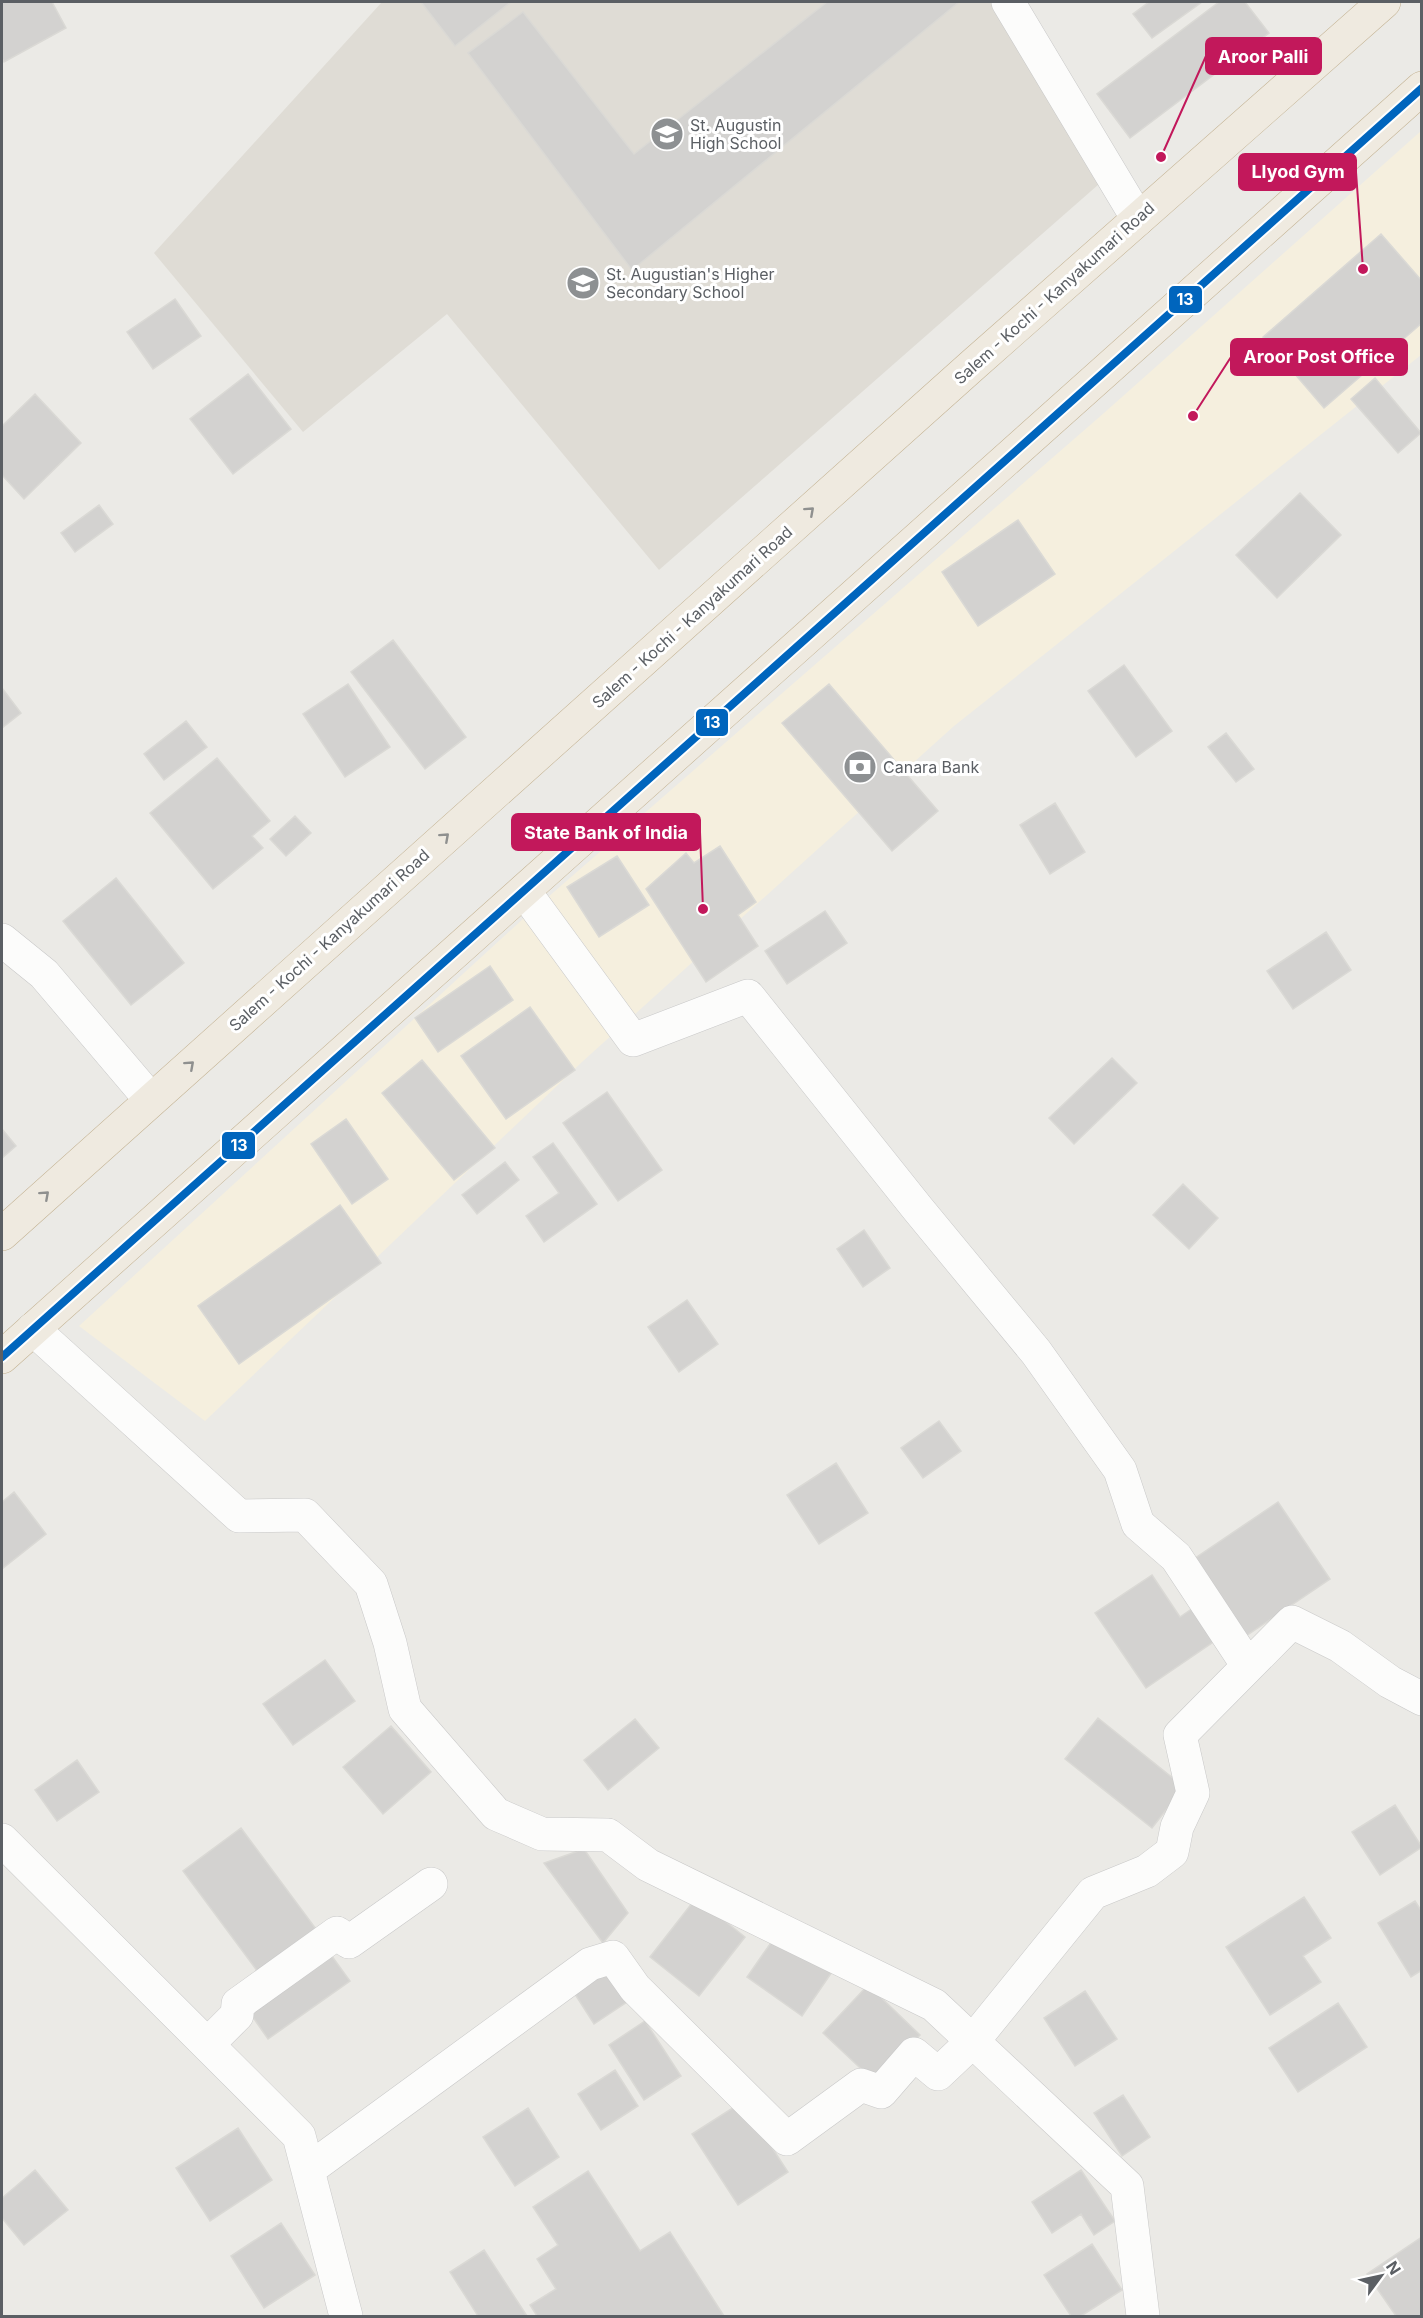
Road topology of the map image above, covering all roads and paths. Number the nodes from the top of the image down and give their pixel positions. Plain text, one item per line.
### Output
1 (1008, 2) edge
2 (1384, 2) edge
3 (1422, 88) edge
4 (1138, 219) junction
5 (524, 891) junction
6 (2, 939) edge
7 (151, 1100) junction
8 (2, 1233) edge
9 (33, 1329) junction
10 (2, 1357) edge
11 (1248, 1666) junction
12 (1422, 1699) edge
13 (2, 1840) edge
14 (431, 1884) dead end
15 (972, 2041) junction
16 (208, 2044) junction
17 (308, 2170) junction
18 (346, 2316) edge
19 (1143, 2316) edge

1 - 4 street
2 - 4 highway, Salem - Kochi - Kanyakumari Road
3 - 5 highway
7 -> 4 highway, Salem - Kochi - Kanyakumari Road
5 - 9 highway
5 - 11 street
6 - 7 street
8 -> 7 highway, Salem - Kochi - Kanyakumari Road
9 - 10 highway
9 - 15 street
11 - 12 street
11 - 15 street
13 - 16 street
14 - 16 street
15 - 17 street
15 - 19 street
16 - 17 street
17 - 18 street

